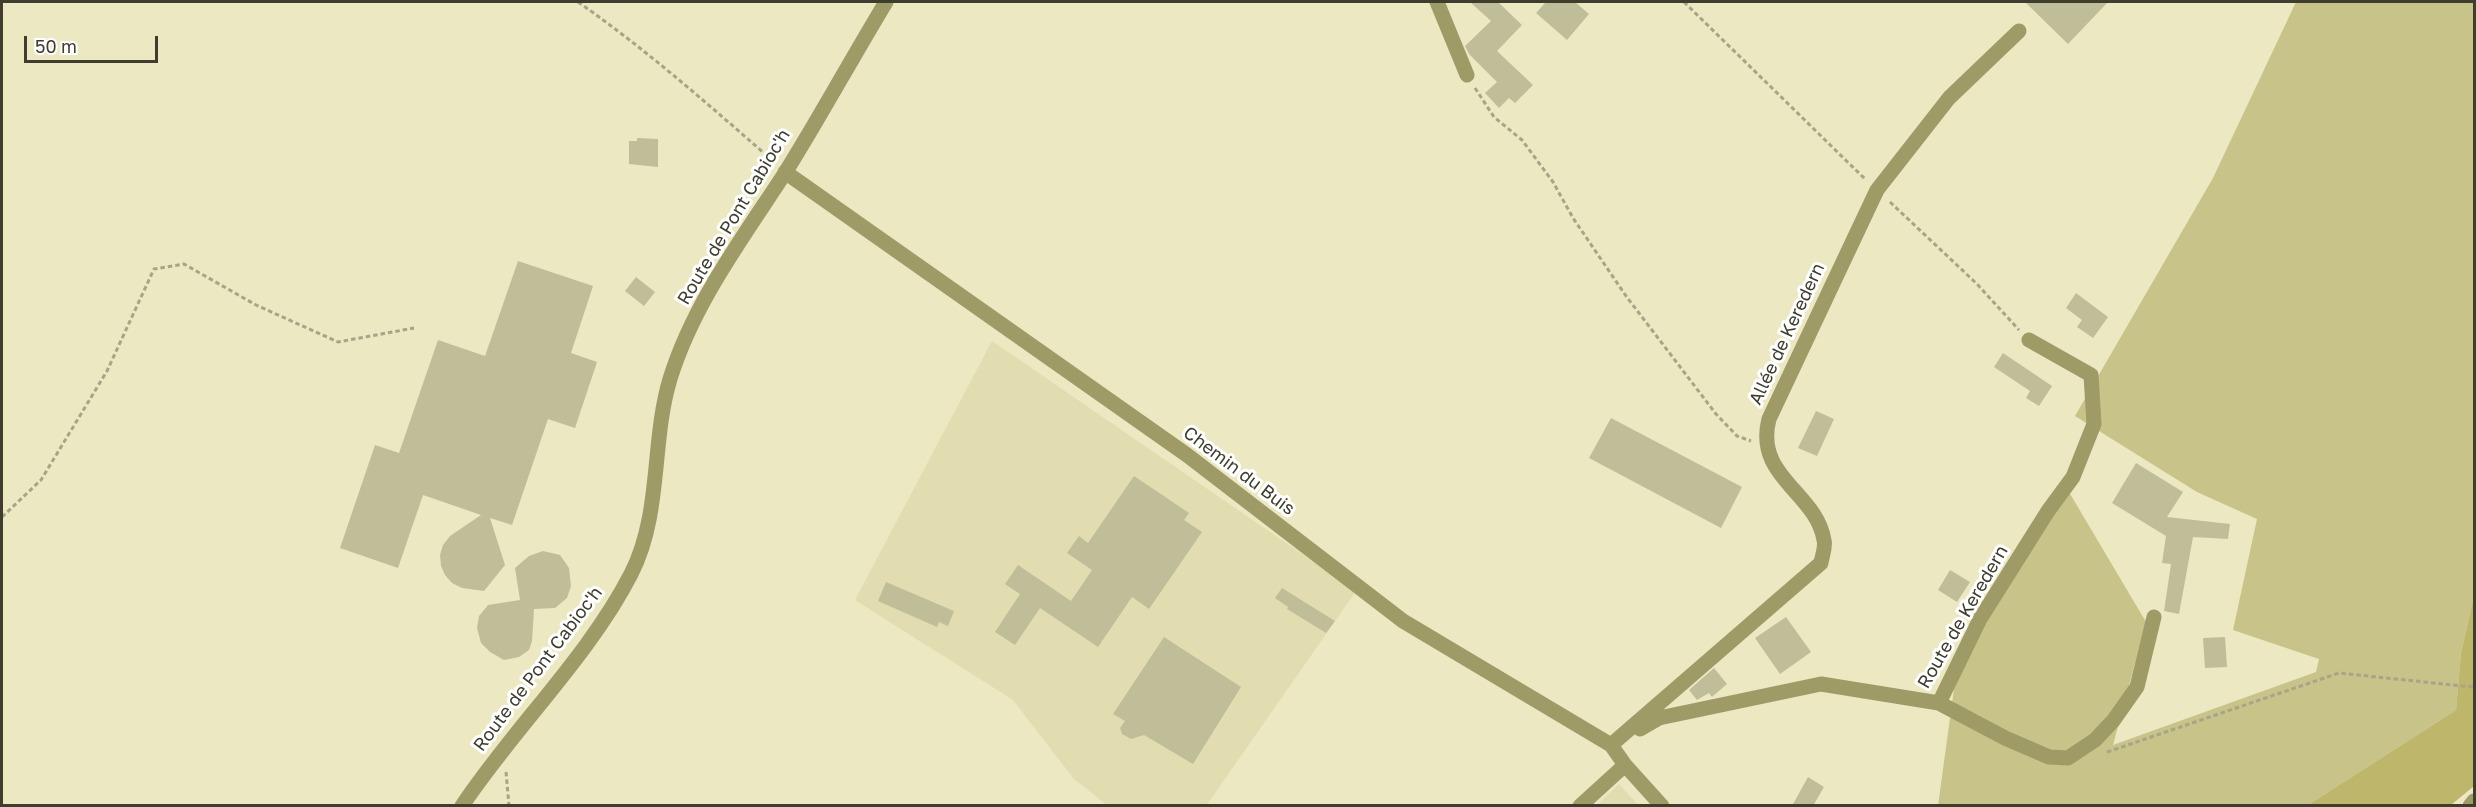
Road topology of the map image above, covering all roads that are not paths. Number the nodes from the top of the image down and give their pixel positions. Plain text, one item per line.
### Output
1 (886, 2) edge
2 (1437, 2) edge
3 (2019, 31) dead end
4 (1467, 75) road end
5 (785, 172) junction
6 (2029, 340) road end
7 (2154, 617) dead end
8 (1939, 703) junction
9 (1611, 745) junction
10 (1625, 765) junction
11 (2475, 801) edge
12 (462, 806) edge
13 (1580, 806) edge
14 (1662, 806) edge
15 (2470, 806) edge

1 - 5 street, Route de Pont Cabioc'h
2 - 4 street
3 - 9 street, Allée de Keredern
5 - 9 street, Chemin du Buis
5 - 12 street, Route de Pont Cabioc'h
6 - 8 street, Route de Keredern
7 - 8 street
8 - 9 street, Route de Keredern
9 - 10 street, Chemin du Buis
10 - 13 street
10 - 14 street, Chemin du Buis
11 - 15 street

